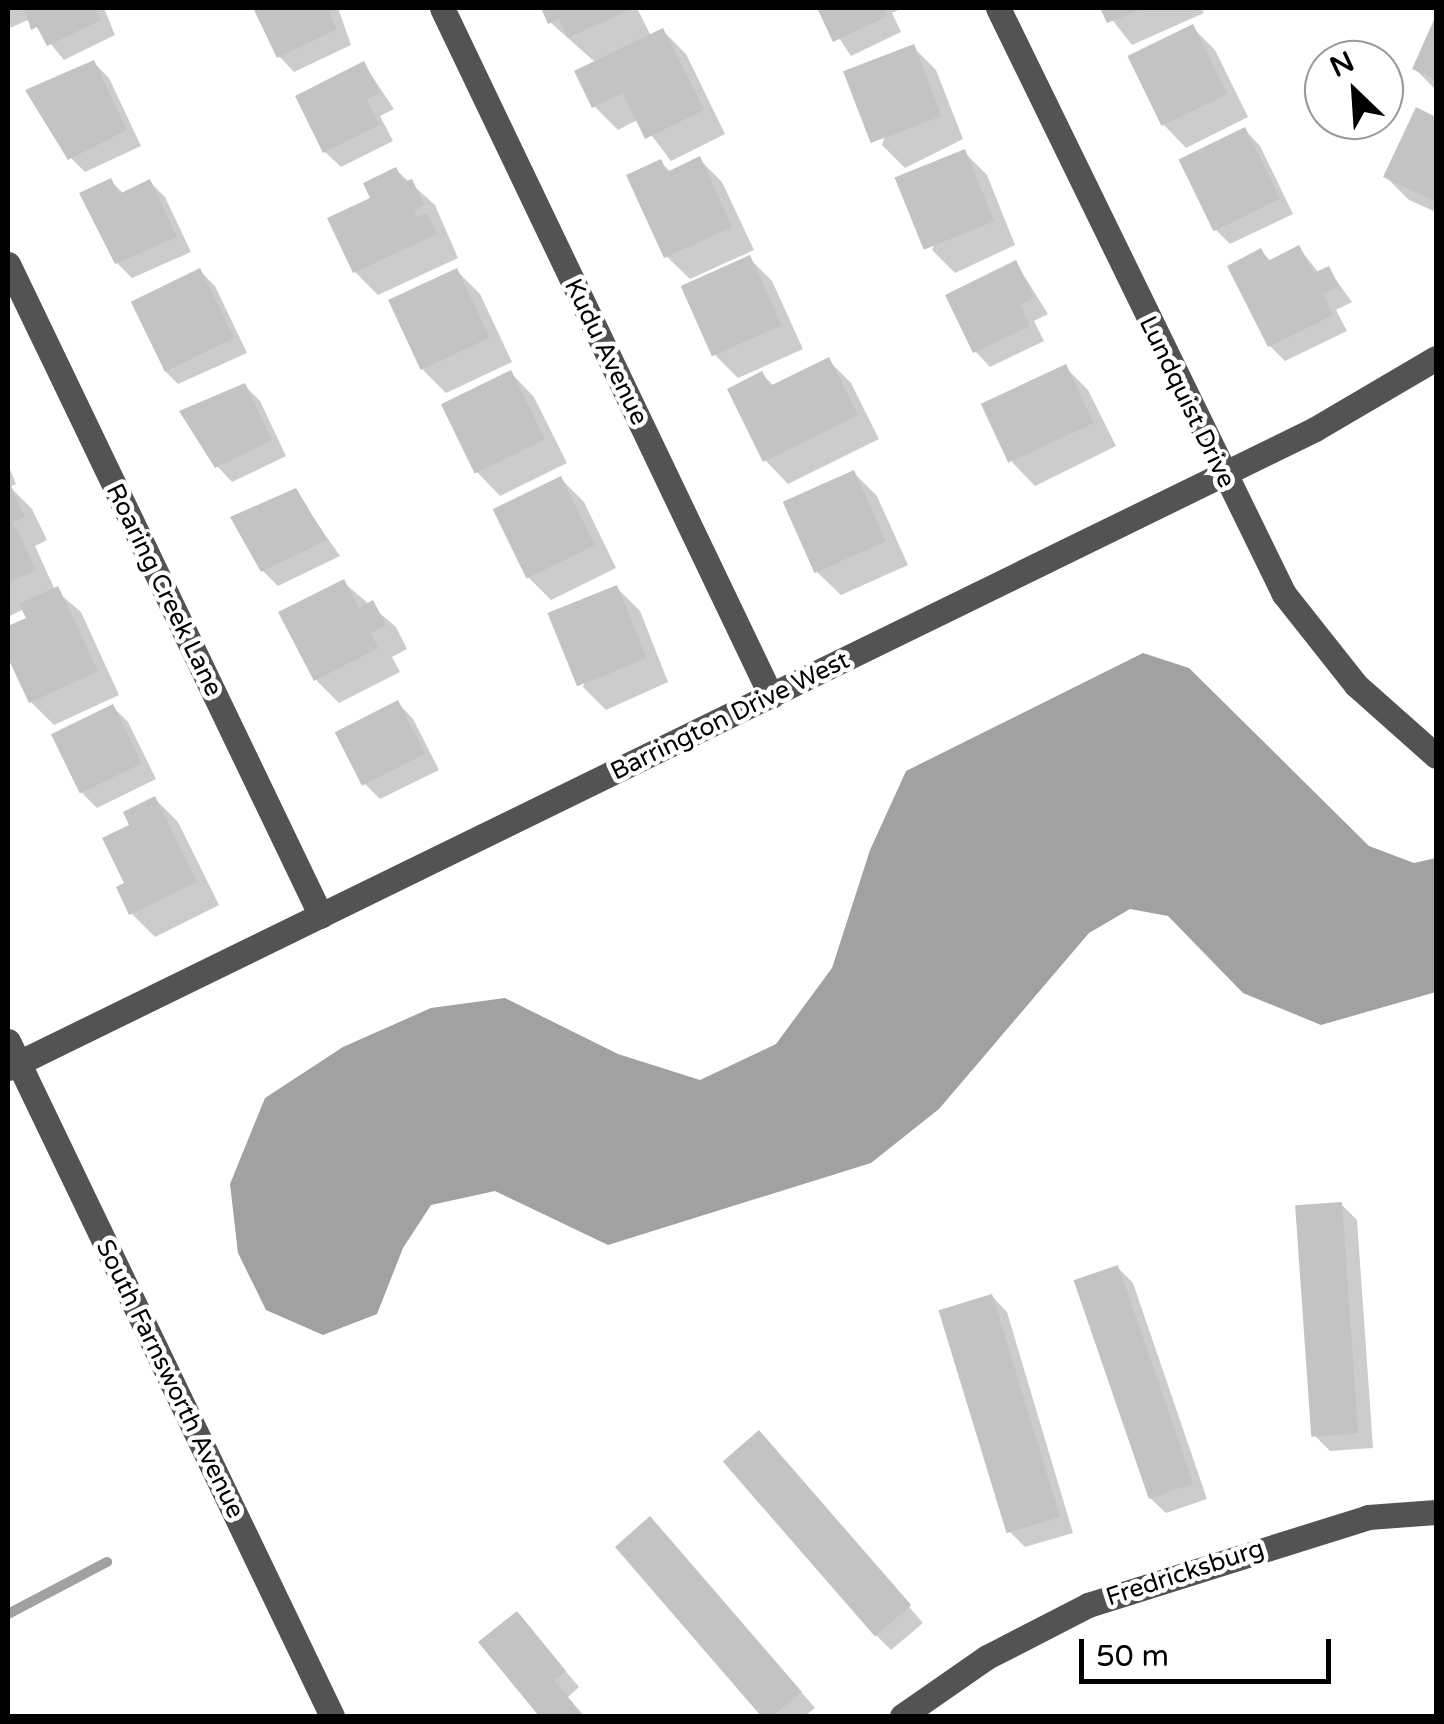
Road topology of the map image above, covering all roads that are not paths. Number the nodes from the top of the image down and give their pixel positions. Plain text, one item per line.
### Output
1 (442, 8) edge
2 (998, 8) edge
3 (8, 264) edge
4 (1436, 358) edge
5 (1222, 475) junction
6 (771, 696) junction
7 (1436, 756) edge
8 (321, 916) junction
9 (11, 1058) edge
10 (1436, 1512) edge
11 (332, 1716) edge
12 (902, 1716) edge

1 - 6 street, Kudu Avenue
2 - 5 street, Lundquist Drive
3 - 8 street, Roaring Creek Lane
4 - 5 street, Barrington Drive West
5 - 6 street, Barrington Drive West
5 - 7 street, Lundquist Drive
6 - 8 street, Barrington Drive West
8 - 9 street, Barrington Drive West
9 - 11 street, South Farnsworth Avenue
10 - 12 street, Fredricksburg

